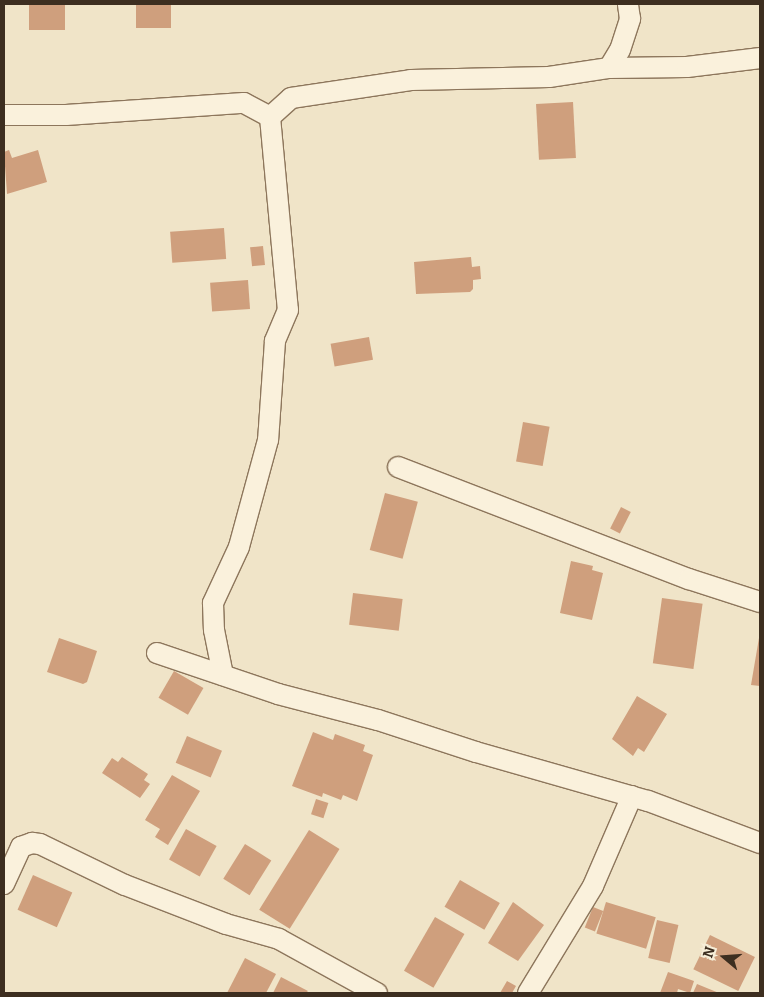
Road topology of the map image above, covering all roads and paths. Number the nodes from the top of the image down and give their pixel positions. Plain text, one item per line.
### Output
1 (628, 4) edge
2 (760, 58) edge
3 (608, 68) junction
4 (4, 115) edge
5 (270, 117) junction
6 (398, 467) dead end
7 (760, 602) edge
8 (157, 653) dead end
9 (223, 675) junction
10 (632, 796) junction
11 (760, 843) edge
12 (4, 884) edge
13 (376, 993) edge
14 (528, 993) edge

1 - 3 street
2 - 3 street
3 - 5 street
4 - 5 street
5 - 9 street
6 - 7 street
8 - 9 street
9 - 10 street
10 - 11 street
10 - 14 street
12 - 13 street

